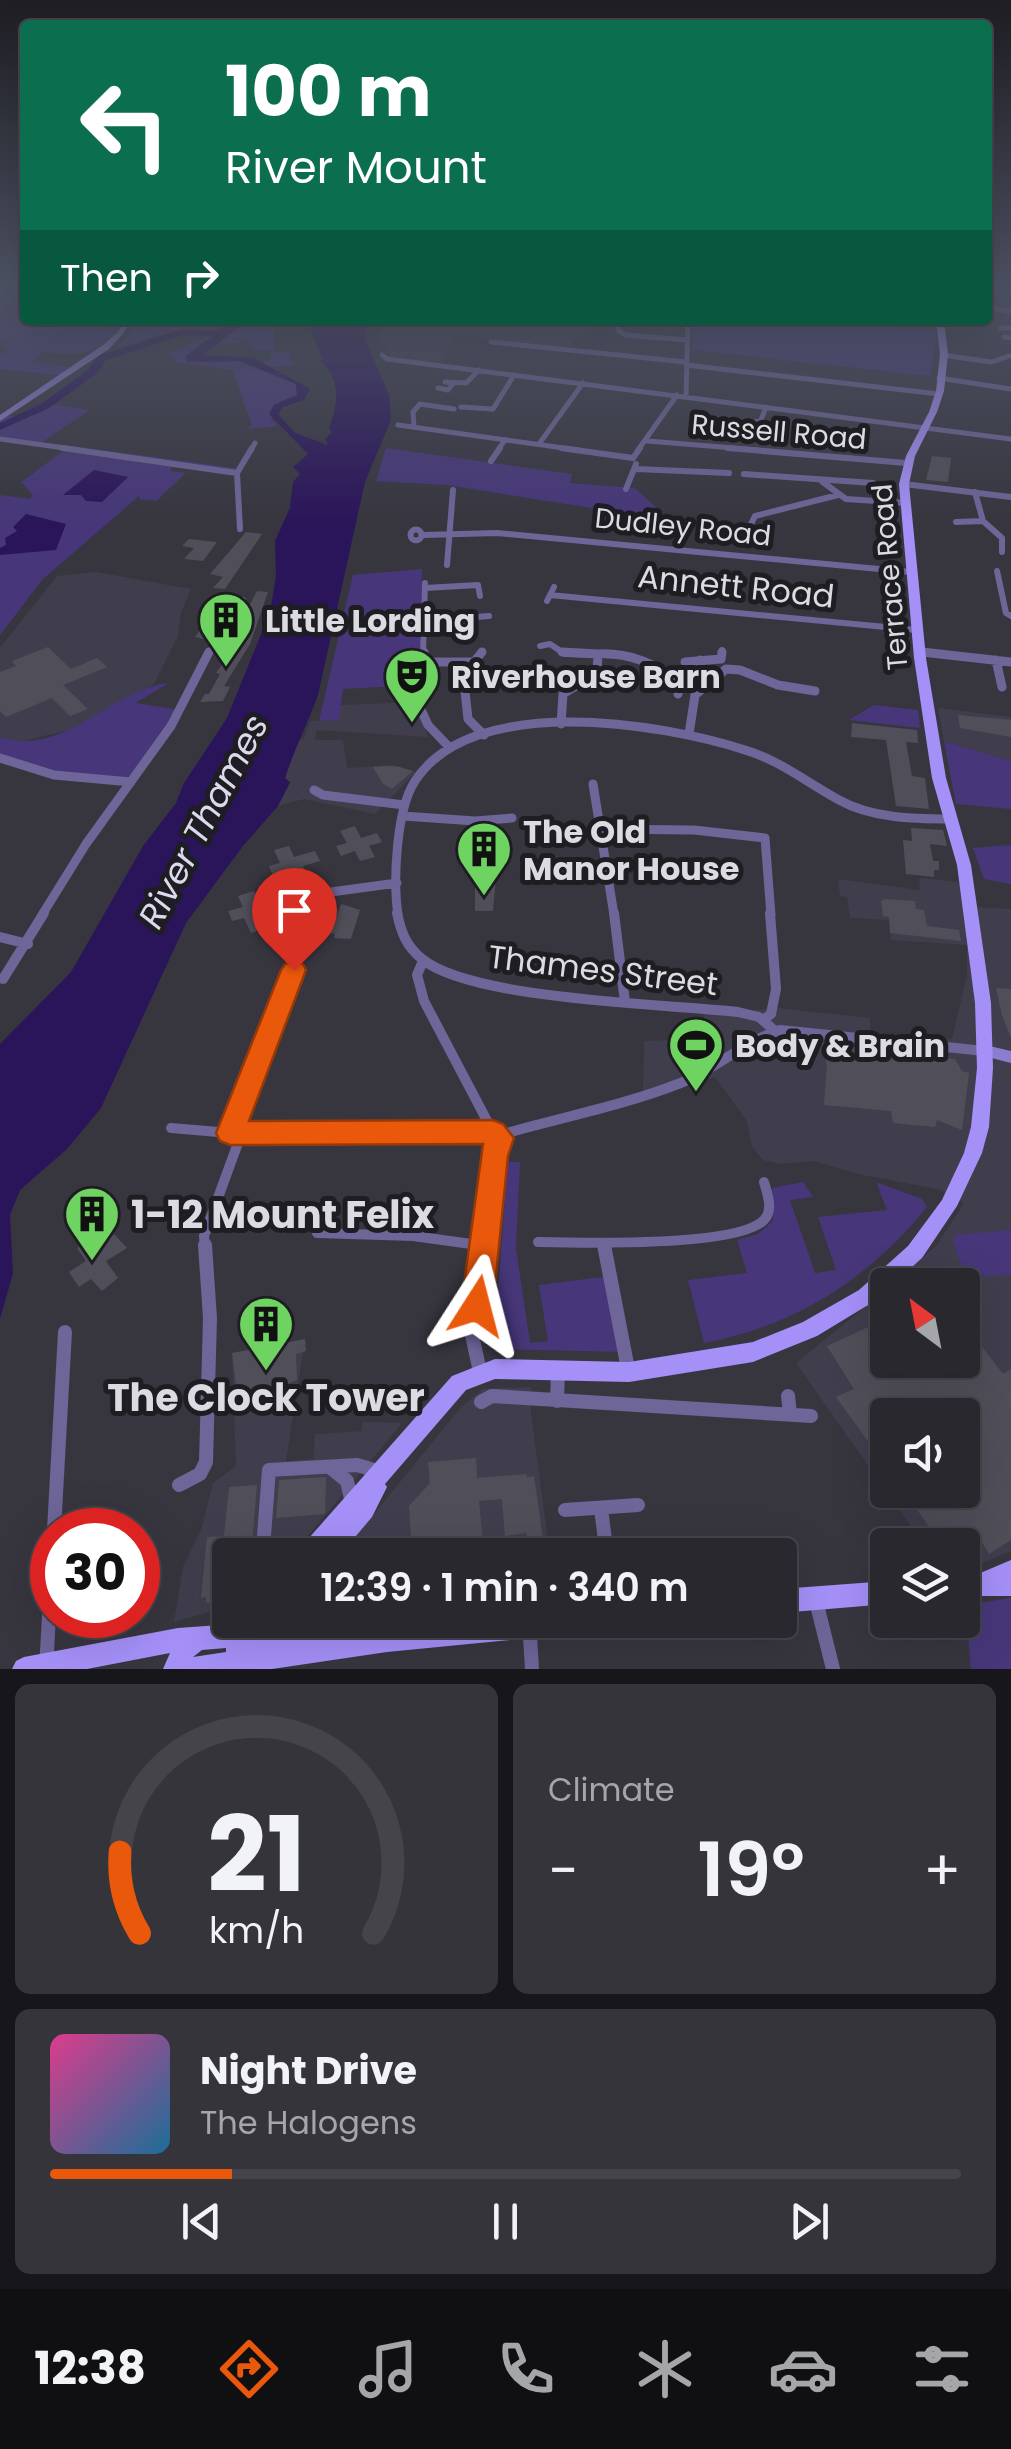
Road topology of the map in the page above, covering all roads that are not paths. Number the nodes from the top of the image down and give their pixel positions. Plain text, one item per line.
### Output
1 (78, 367) edge
2 (451, 367) edge
3 (686, 367) edge
4 (710, 367) edge
5 (941, 367) edge
6 (480, 370) junction
7 (514, 375) junction
8 (940, 378) junction
9 (444, 382) dead end
10 (453, 384) junction
11 (583, 384) junction
12 (438, 388) dead end
13 (1011, 389) edge
14 (939, 394) junction
15 (677, 395) junction
16 (686, 396) junction
17 (766, 407) junction
18 (0, 419) edge
19 (752, 423) dead end
20 (398, 425) dead end
21 (478, 426) dead end
22 (926, 426) junction
23 (414, 427) junction
24 (443, 431) junction
25 (471, 435) junction
26 (0, 439) edge
27 (436, 439) dead end
28 (1011, 439) edge
29 (505, 440) junction
30 (648, 441) junction
31 (255, 443) dead end
32 (539, 444) junction
33 (634, 458) junction
34 (490, 461) dead end
35 (906, 463) junction
36 (636, 469) junction
37 (237, 473) junction
38 (729, 473) dead end
39 (744, 474) dead end
40 (819, 479) junction
41 (873, 483) dead end
42 (904, 484) junction
43 (626, 489) dead end
44 (453, 490) dead end
45 (975, 492) junction
46 (838, 495) junction
47 (1011, 497) edge
48 (906, 503) junction
49 (966, 512) dead end
50 (981, 517) junction
51 (954, 522) dead end
52 (751, 524) dead end
53 (240, 529) dead end
54 (450, 532) junction
55 (424, 534) dead end
56 (1011, 547) edge
57 (446, 565) dead end
58 (997, 571) dead end
59 (911, 572) junction
60 (550, 594) dead end
61 (480, 596) dead end
62 (243, 600) dead end
63 (484, 616) joint
64 (1011, 616) edge
65 (425, 621) junction
66 (480, 627) dead end
67 (917, 630) junction
68 (540, 646) dead end
69 (648, 648) dead end
70 (722, 650) dead end
71 (482, 652) dead end
72 (920, 652) junction
73 (598, 654) junction
74 (640, 655) junction
75 (700, 660) junction
76 (996, 660) junction
77 (424, 662) junction
78 (685, 662) dead end
79 (1011, 662) edge
80 (682, 680) junction
81 (1002, 688) dead end
82 (465, 691) dead end
83 (815, 691) dead end
84 (678, 694) dead end
85 (561, 724) junction
86 (688, 734) junction
87 (484, 735) junction
88 (450, 748) junction
89 (0, 758) edge
90 (131, 782) junction
91 (593, 784) dead end
92 (314, 790) dead end
93 (404, 811) junction
94 (512, 818) dead end
95 (950, 819) junction
96 (598, 829) junction
97 (397, 882) junction
98 (316, 914) dead end
99 (0, 937) edge
100 (272, 938) dead end
101 (28, 944) junction
102 (423, 962) junction
103 (4, 979) dead end
104 (625, 1002) junction
105 (763, 1020) junction
106 (775, 1031) junction
107 (984, 1051) junction
108 (1011, 1058) edge
109 (171, 1128) dead end
110 (236, 1132) junction
111 (496, 1135) junction
112 (764, 1182) dead end
113 (317, 1233) dead end
114 (538, 1242) dead end
115 (604, 1244) junction
116 (486, 1246) junction
117 (65, 1332) dead end
118 (558, 1370) junction
119 (480, 1372) junction
120 (629, 1372) junction
121 (788, 1396) dead end
122 (558, 1400) junction
123 (480, 1402) dead end
124 (790, 1414) junction
125 (811, 1416) dead end
126 (328, 1466) junction
127 (384, 1473) junction
128 (179, 1485) dead end
129 (351, 1504) junction
130 (638, 1505) dead end
131 (55, 1508) edge
132 (601, 1509) junction
133 (564, 1510) dead end
134 (264, 1538) edge
135 (323, 1538) edge
136 (340, 1538) edge
137 (605, 1538) edge
138 (1011, 1571) edge
139 (980, 1581) edge
140 (980, 1584) edge
141 (1011, 1585) edge
142 (870, 1593) edge
143 (815, 1598) junction
144 (797, 1600) edge
145 (43, 1638) edge
146 (227, 1638) edge
147 (242, 1638) edge
148 (276, 1638) edge
149 (405, 1638) edge
150 (530, 1638) edge
151 (192, 1655) edge
152 (258, 1659) junction
153 (39, 1667) edge
154 (175, 1669) edge
155 (532, 1669) edge
156 (833, 1669) edge

1 - 18 street
2 - 6 street
3 - 16 street
4 - 14 street
5 - 8 main road, Terrace Road
6 - 7 street
6 - 10 street
7 - 11 street
7 - 23 street
8 - 13 street
8 - 14 main road, Terrace Road
9 - 10 street
10 - 12 street
11 - 15 street
11 - 32 street
14 - 22 main road, Terrace Road
15 - 16 street
15 - 30 street
16 - 17 street
17 - 19 street
17 - 22 street
20 - 23 street
21 - 25 street
22 - 28 street
22 - 35 main road, Terrace Road
23 - 24 street
24 - 25 street
24 - 27 street
25 - 29 street
26 - 37 street
29 - 32 street
29 - 34 street
30 - 33 street
30 - 35 street, Russell Road
31 - 37 street
32 - 33 street
33 - 36 street
35 - 42 main road, Terrace Road
36 - 38 street
36 - 43 street
37 - 53 street
39 - 40 street
40 - 41 street
40 - 46 street
42 - 45 street
42 - 48 main road, Terrace Road
44 - 54 street
45 - 47 street
45 - 50 street
46 - 48 street
46 - 52 street
48 - 59 main road, Terrace Road
49 - 50 street
50 - 51 street
50 - 56 street
54 - 55 street, Dudley Road
54 - 57 street
54 - 59 street, Dudley Road
58 - 64 street
59 - 67 main road, Terrace Road
60 - 67 street, Annett Road
61 - 65 street
62 - 90 street
63 - 65 street
63 - 66 street
65 - 77 street
67 - 72 main road, Terrace Road
68 - 73 street
69 - 74 street
70 - 75 street
71 - 77 street
72 - 76 street
72 - 95 main road, Terrace Road
73 - 74 street
73 - 85 street
74 - 80 street
75 - 78 street
75 - 80 street
76 - 79 street
76 - 81 street
77 - 88 street
80 - 84 street
82 - 87 street
83 - 86 street
85 - 86 street
85 - 87 street
86 - 95 street
87 - 88 street
88 - 93 street
89 - 90 street
90 - 101 street
91 - 96 street
92 - 93 street
93 - 94 street
93 - 97 street
95 - 107 main road, Terrace Road
96 - 104 street
96 - 105 street
97 - 100 street
97 - 102 street
98 - 110 street
99 - 101 street
101 - 103 street
102 - 104 street, Thames Street
102 - 111 street
104 - 105 street, Thames Street
105 - 106 street
106 - 107 street
106 - 111 street
107 - 108 street
107 - 120 main road, Terrace Road
109 - 110 street
110 - 111 street
110 - 128 street
111 - 116 street
112 - 115 street
113 - 116 street
114 - 115 street
115 - 120 street
116 - 119 street
117 - 131 street
118 - 119 main road, Terrace Road
118 - 120 main road, Terrace Road
118 - 122 street
119 - 127 main road
121 - 124 street
122 - 123 street
122 - 124 street
124 - 125 street
126 - 127 street
126 - 129 street
126 - 134 street
127 - 129 main road
127 - 136 main road
129 - 135 main road
130 - 132 street
132 - 133 street
132 - 137 street
138 - 139 main road
140 - 141 main road
142 - 143 main road
143 - 144 main road
143 - 156 street
145 - 153 street
146 - 151 main road
147 - 152 main road
148 - 152 main road
149 - 152 main road
150 - 155 street
151 - 152 main road
151 - 153 main road
151 - 154 main road

